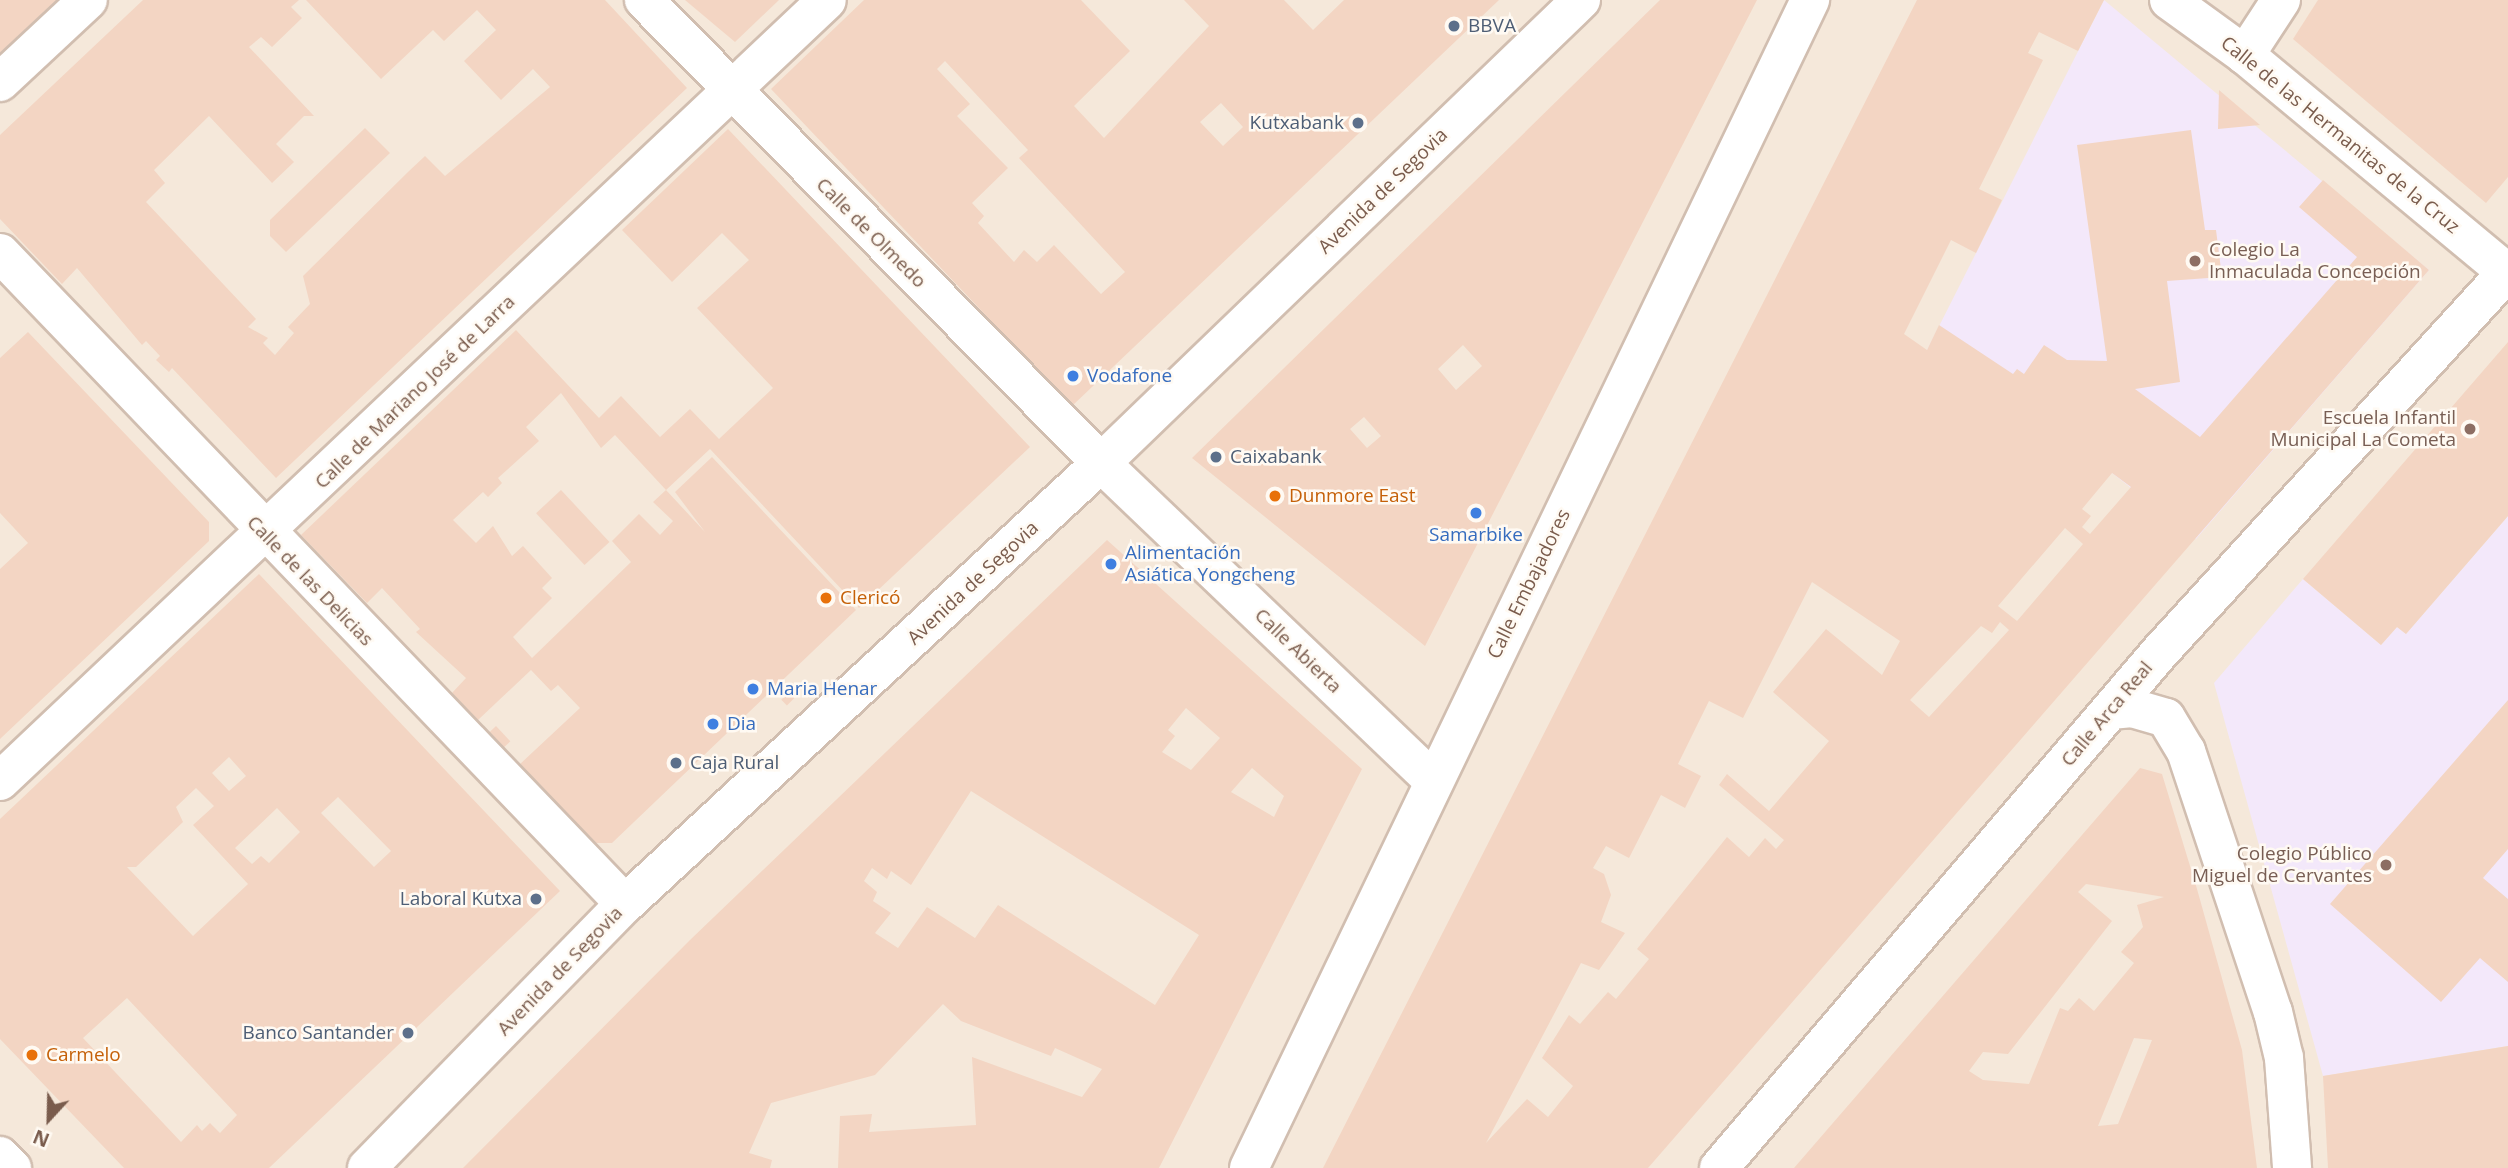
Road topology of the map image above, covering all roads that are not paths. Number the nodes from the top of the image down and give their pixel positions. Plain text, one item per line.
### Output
1 (88, 0) edge
2 (645, 0) edge
3 (827, 0) edge
4 (1581, 0) edge
5 (1810, 0) edge
6 (2169, 0) edge
7 (2281, 0) edge
8 (2245, 55) junction
9 (0, 82) edge
10 (730, 91) junction
11 (0, 253) edge
12 (2508, 272) edge
13 (1101, 463) junction
14 (266, 535) junction
15 (2111, 710) junction
16 (0, 781) edge
17 (1434, 781) junction
18 (625, 904) junction
19 (0, 1156) edge
20 (12, 1168) edge
21 (367, 1168) edge
22 (1249, 1168) edge
23 (1719, 1168) edge
24 (2292, 1168) edge

1 - 9 street
2 - 10 street, Calle de Olmedo
3 - 10 street, Calle de Mariano José de Larra
4 - 13 street, Avenida de Segovia
5 - 17 street, Calle Embajadores
6 - 8 street, Calle de las Hermanitas de la Cruz
7 - 8 street
8 - 12 street, Calle de las Hermanitas de la Cruz
10 - 13 street, Calle de Olmedo
10 - 14 street, Calle de Mariano José de Larra
11 - 14 street, Calle de las Delicias
12 - 15 street, Calle Arca Real
13 - 17 street, Calle Abierta
13 - 18 street, Avenida de Segovia
14 - 16 street, Calle de Mariano José de Larra
14 - 18 street, Calle de las Delicias
15 - 23 street, Calle Arca Real
15 - 24 street
17 - 22 street, Calle Embajadores
18 - 21 street, Avenida de Segovia
19 - 20 street

